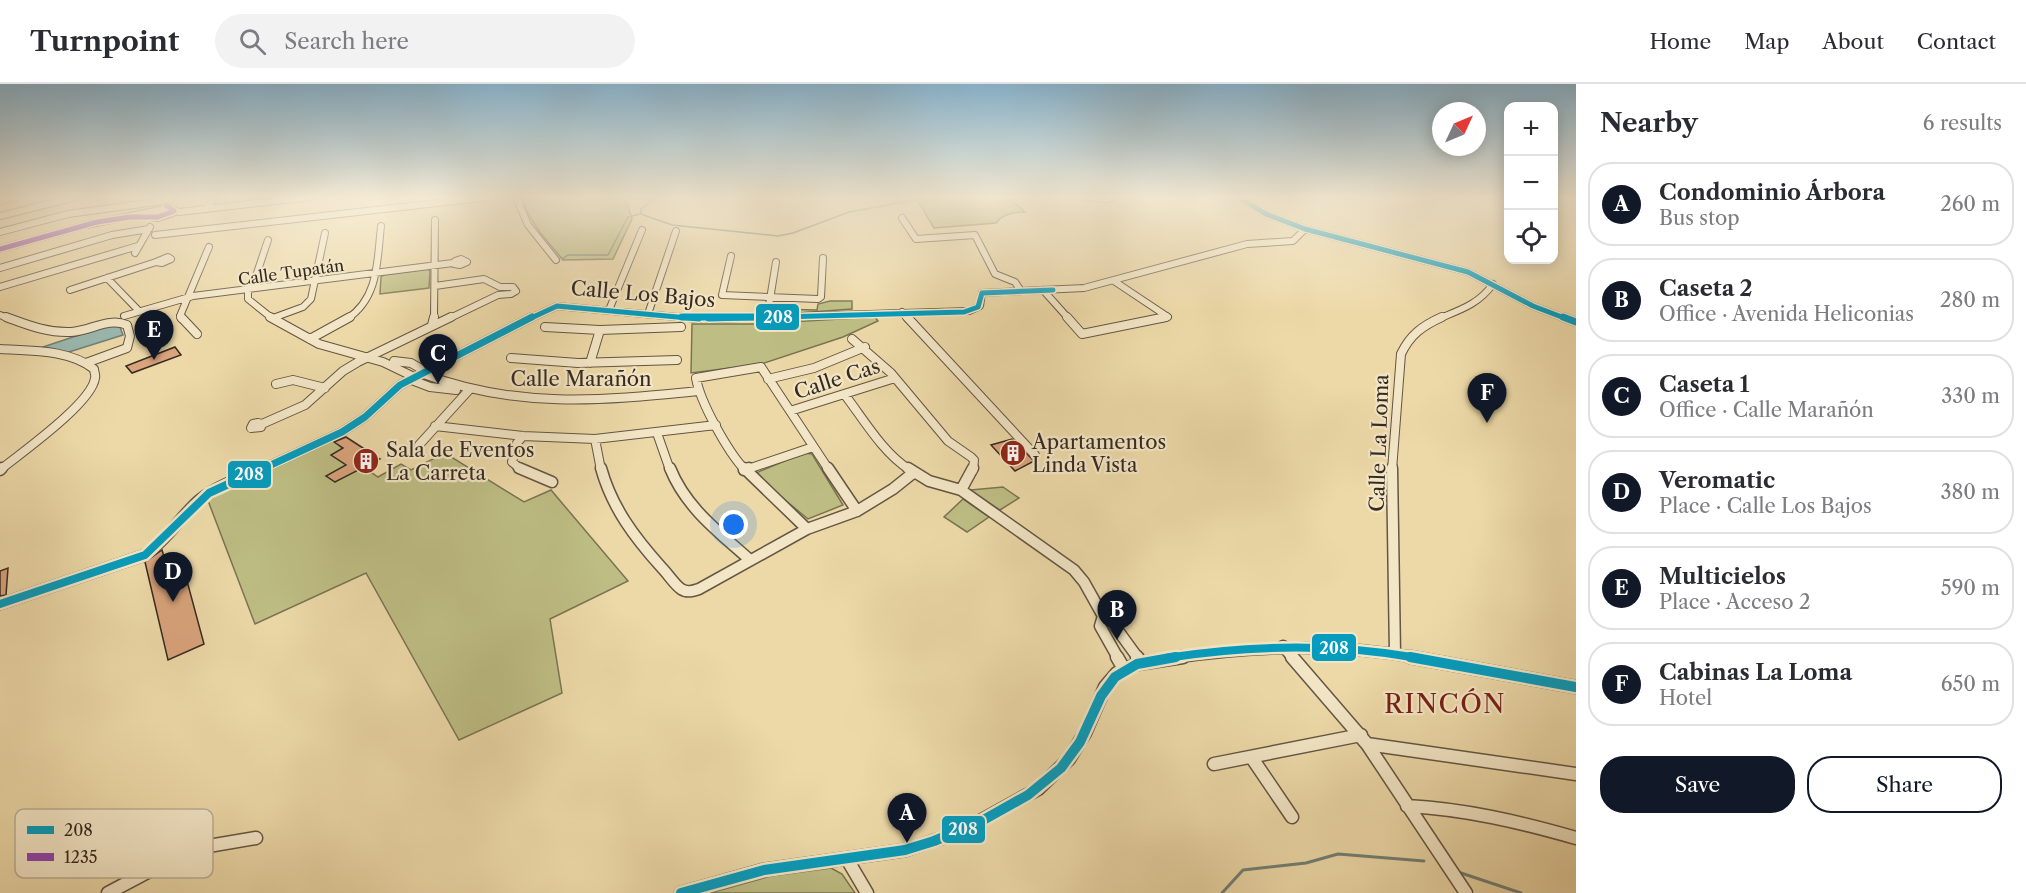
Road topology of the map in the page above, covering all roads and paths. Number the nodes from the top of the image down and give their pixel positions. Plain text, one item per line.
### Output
1 (51, 235) edge
2 (113, 235) edge
3 (145, 235) edge
4 (325, 235) edge
5 (380, 235) edge
6 (435, 235) edge
7 (536, 235) edge
8 (640, 235) edge
9 (675, 235) edge
10 (913, 235) edge
11 (1300, 235) edge
12 (1328, 235) edge
13 (268, 240) dead end
14 (209, 247) dead end
15 (0, 249) edge
16 (731, 256) dead end
17 (823, 258) dead end
18 (556, 260) dead end
19 (156, 262) dead end
20 (776, 262) dead end
21 (453, 263) dead end
22 (435, 266) junction
23 (0, 268) edge
24 (375, 274) junction
25 (107, 278) junction
26 (1114, 281) junction
27 (315, 282) junction
28 (1493, 284) junction
29 (435, 286) junction
30 (0, 287) edge
31 (251, 289) junction
32 (70, 290) dead end
33 (1017, 291) junction
34 (1043, 291) junction
35 (187, 298) junction
36 (771, 298) junction
37 (609, 310) junction
38 (139, 311) junction
39 (902, 312) junction
40 (648, 314) junction
41 (0, 315) edge
42 (124, 316) dead end
43 (276, 317) junction
44 (767, 318) junction
45 (1576, 322) edge
46 (432, 325) junction
47 (545, 327) dead end
48 (681, 327) dead end
49 (641, 329) junction
50 (600, 330) junction
51 (197, 334) dead end
52 (313, 337) junction
53 (852, 339) dead end
54 (865, 347) junction
55 (0, 349) edge
56 (369, 356) junction
57 (511, 358) dead end
58 (677, 360) dead end
59 (86, 363) junction
60 (590, 363) junction
61 (417, 373) junction
62 (895, 378) junction
63 (768, 379) junction
64 (276, 384) dead end
65 (325, 388) junction
66 (467, 390) junction
67 (698, 391) junction
68 (845, 395) junction
69 (790, 411) junction
70 (262, 424) dead end
71 (716, 425) junction
72 (435, 426) junction
73 (657, 433) junction
74 (523, 436) junction
75 (595, 438) junction
76 (419, 445) dead end
77 (813, 447) junction
78 (1035, 455) dead end
79 (0, 470) edge
80 (744, 470) junction
81 (913, 473) junction
82 (552, 482) dead end
83 (961, 490) junction
84 (857, 511) junction
85 (807, 529) junction
86 (750, 560) junction
87 (0, 604) edge
88 (1103, 616) junction
89 (1283, 646) junction
90 (1395, 654) junction
91 (1141, 663) junction
92 (1124, 669) junction
93 (1576, 687) edge
94 (1364, 740) junction
95 (1252, 758) junction
96 (1214, 764) dead end
97 (1576, 774) edge
98 (1407, 806) junction
99 (1292, 817) dead end
100 (1576, 837) edge
101 (256, 838) dead end
102 (213, 845) edge
103 (847, 859) junction
104 (136, 878) edge
105 (108, 893) edge
106 (681, 893) edge
107 (867, 893) edge
108 (1466, 893) edge

1 - 15 street
2 - 23 street
3 - 30 street
4 - 27 street
5 - 24 street
6 - 22 street
7 - 18 street
8 - 37 street
9 - 40 street
10 - 33 street
11 - 26 street, Calle Los Bajos
12 - 28 street
13 - 31 street
14 - 35 street
16 - 36 street
17 - 36 street
19 - 25 street
20 - 36 street
21 - 22 street, Calle Tupatán
22 - 24 street, Calle Tupatán
22 - 29 street
24 - 27 street, Calle Tupatán
24 - 52 street
25 - 32 street
25 - 38 street
26 - 34 street, Calle Los Bajos
26 - 34 street
27 - 31 street, Calle Tupatán
27 - 43 street
28 - 45 street
28 - 90 street, Calle La Loma
29 - 46 street
29 - 46 street
31 - 35 street, Calle Tupatán
31 - 43 street
33 - 34 street, Calle Los Bajos
33 - 39 street, Calle Los Bajos
35 - 38 street, Calle Tupatán
35 - 51 street
36 - 44 street
37 - 40 street, Calle Los Bajos
37 - 61 street, Calle Los Bajos
38 - 42 street, Calle Tupatán
39 - 44 street, Calle Los Bajos
39 - 78 street
40 - 44 street, Calle Los Bajos
40 - 49 street
41 - 59 street
43 - 52 street
46 - 56 street
47 - 50 street
48 - 49 street
49 - 50 street
50 - 60 street
52 - 56 street
53 - 54 street
54 - 62 street
54 - 63 street
55 - 59 street
56 - 61 street
56 - 61 street
56 - 65 street
57 - 60 street
58 - 60 street
59 - 79 street
61 - 66 street, Calle Marañón
61 - 66 street, Calle Marañón
61 - 87 street, Calle Los Bajos
62 - 68 street, Calle Cas
62 - 83 street
63 - 67 street
63 - 69 street
64 - 65 street
65 - 70 street
66 - 67 street, Calle Marañón
66 - 72 street
67 - 71 street
68 - 69 street, Calle Cas
68 - 81 street
69 - 77 street
71 - 73 street
71 - 80 street
72 - 74 street
72 - 76 street
73 - 75 street
73 - 86 street
74 - 75 street
74 - 82 street
75 - 86 street
77 - 80 street
77 - 84 street
80 - 85 street
81 - 83 street
81 - 84 street
83 - 88 street
84 - 85 street
85 - 86 street
88 - 91 street
88 - 92 street
89 - 90 street
89 - 91 street
89 - 94 street
90 - 93 street
91 - 92 street
92 - 103 street
94 - 95 street
94 - 97 street
94 - 98 street
95 - 96 street
95 - 99 street
98 - 100 street
98 - 108 street
101 - 102 street
103 - 106 street
103 - 107 street
104 - 105 street

